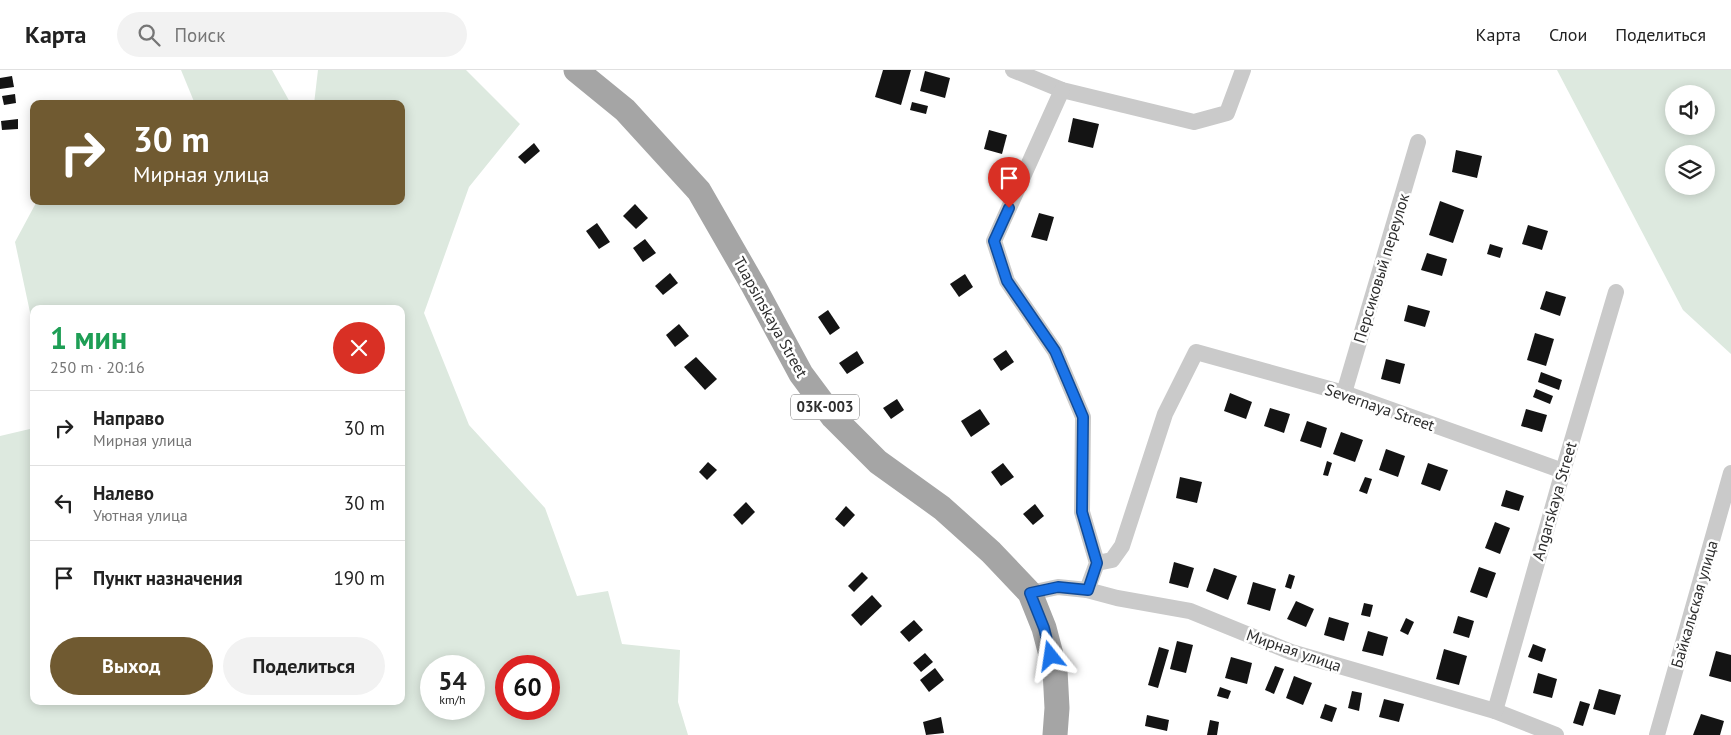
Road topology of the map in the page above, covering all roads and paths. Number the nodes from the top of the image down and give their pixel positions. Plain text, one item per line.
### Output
1 (576, 70) edge
2 (1013, 70) edge
3 (1243, 70) edge
4 (1062, 90) junction
5 (1418, 142) dead end
6 (1616, 292) dead end
7 (1344, 393) junction
8 (1563, 471) junction
9 (1731, 473) edge
10 (1097, 563) junction
11 (1088, 590) junction
12 (1030, 593) junction
13 (1495, 711) junction
14 (1055, 735) edge
15 (1556, 735) edge
16 (1657, 735) edge

1 - 12 main road, Tuapsinskaya Street / 03К-003
2 - 4 street
3 - 4 street
4 - 10 street
5 - 7 street, Персиковый переулок
6 - 8 street, Angarskaya Street
7 - 8 street, Severnaya Street
7 - 10 street, Severnaya Street
8 - 13 street, Angarskaya Street
9 - 16 street, Байкальская улица
10 - 11 street
11 - 12 street, Мирная улица
11 - 13 street, Мирная улица
12 - 14 main road, Tuapsinskaya Street / 03К-003
13 - 15 street, Мирная улица

